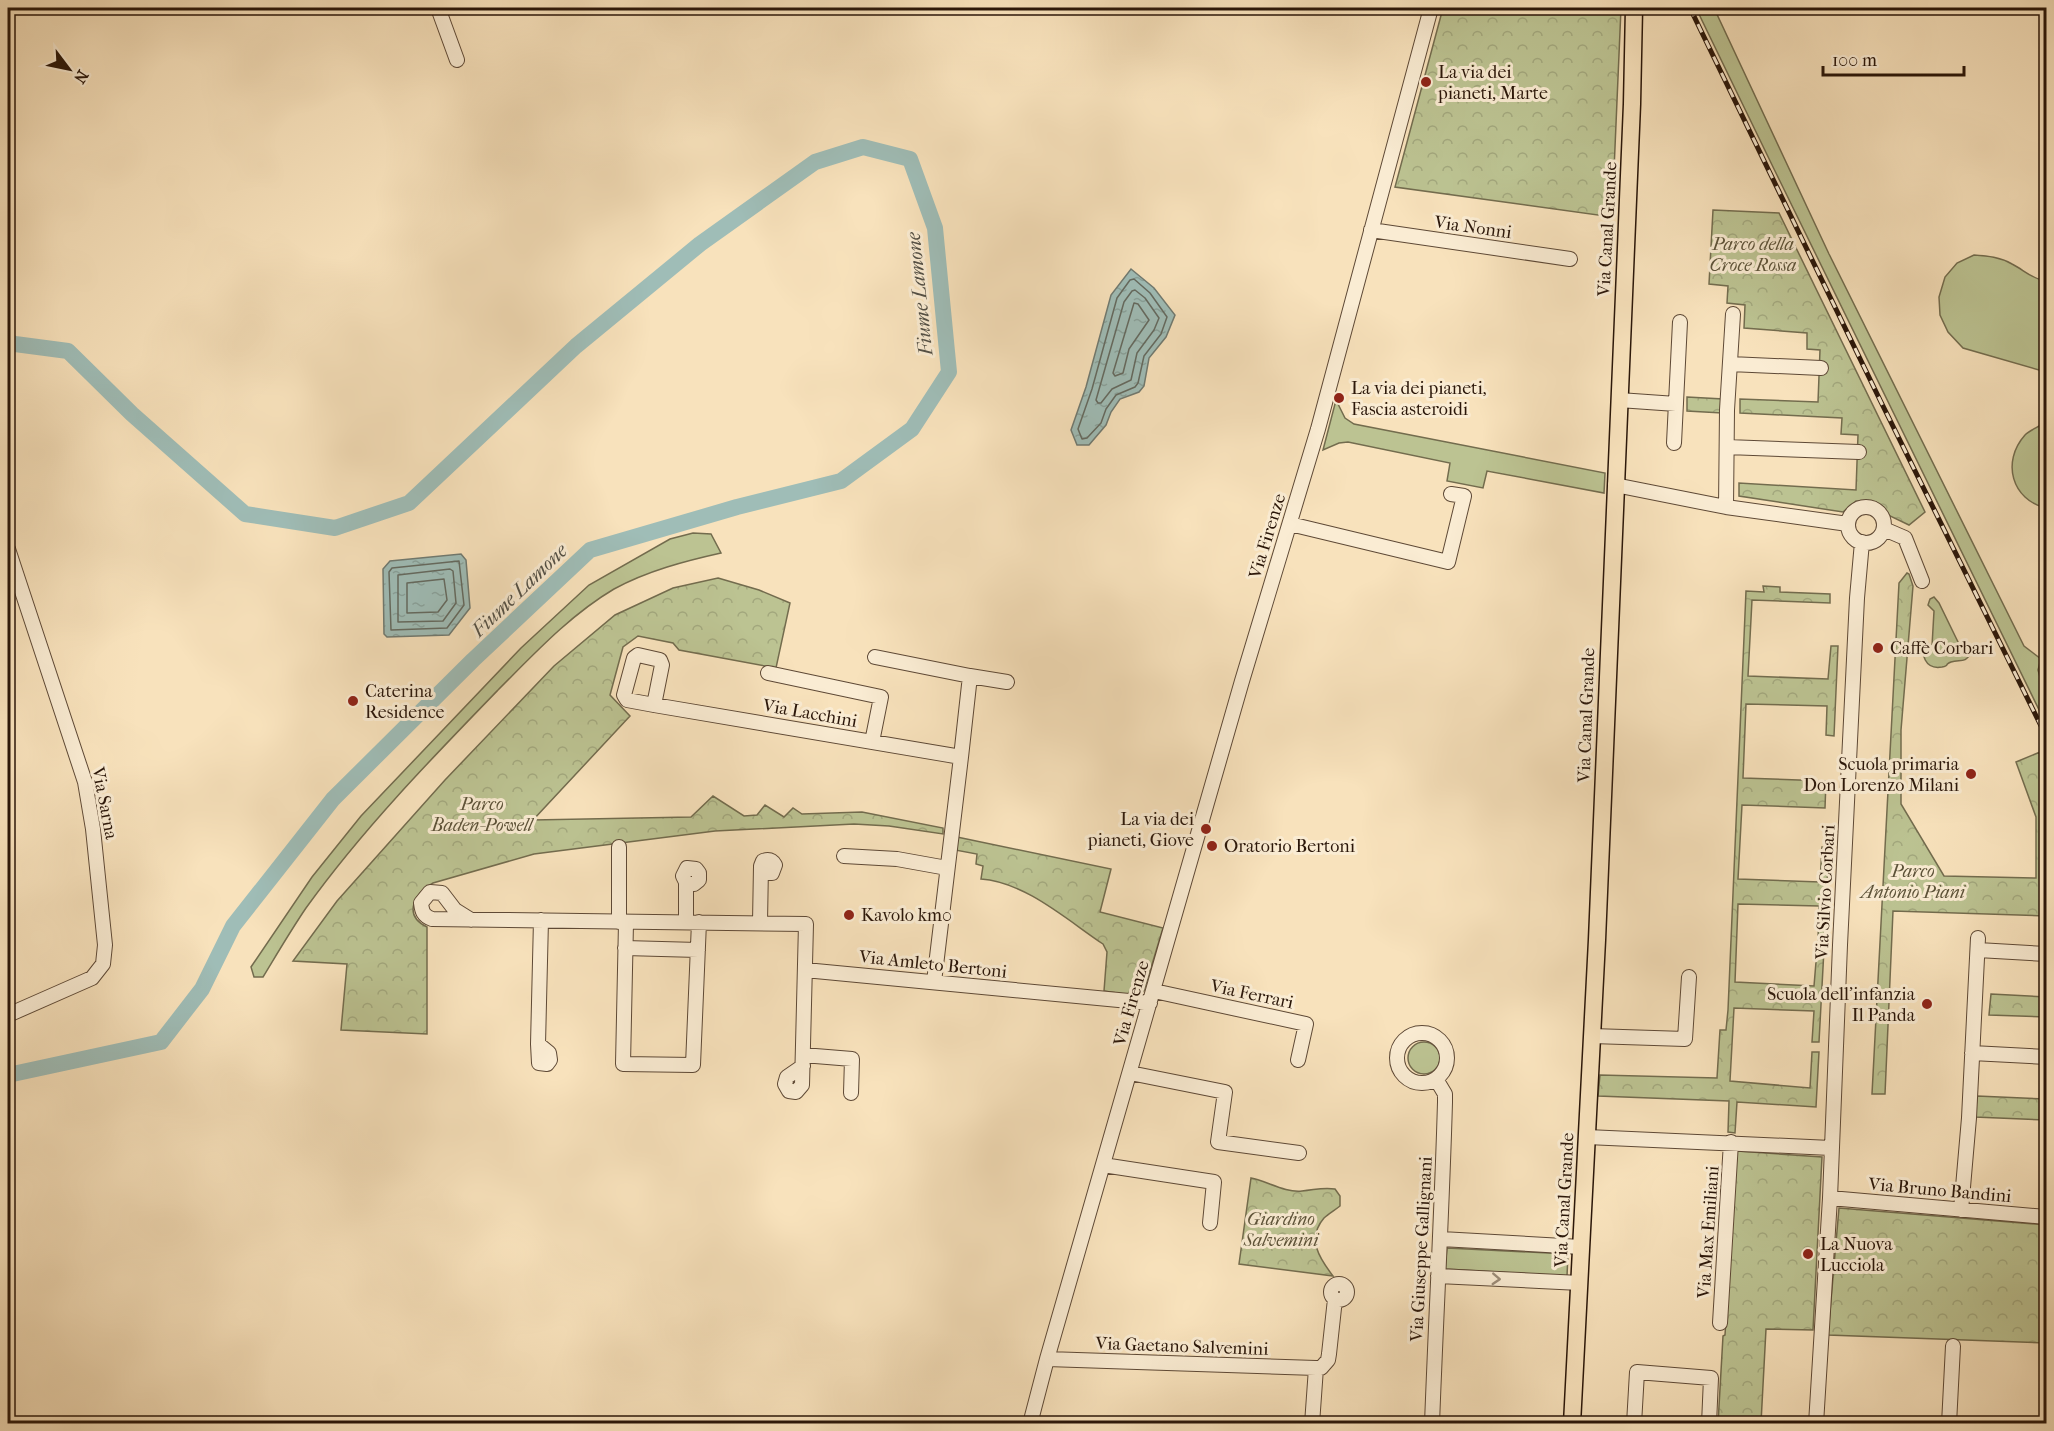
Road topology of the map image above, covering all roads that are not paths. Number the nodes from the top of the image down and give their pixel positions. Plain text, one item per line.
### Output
1 (438, 8) edge
2 (1431, 8) edge
3 (1634, 8) edge
4 (457, 60) dead end
5 (1371, 230) junction
6 (1570, 259) dead end
7 (1733, 314) dead end
8 (1680, 322) dead end
9 (1730, 364) junction
10 (1821, 368) dead end
11 (1618, 400) junction
12 (1676, 404) junction
13 (1674, 443) dead end
14 (1727, 447) junction
15 (1859, 452) dead end
16 (1615, 485) junction
17 (1464, 496) dead end
18 (1726, 507) junction
19 (1290, 524) junction
20 (1848, 524) junction
21 (1884, 529) junction
22 (1862, 542) junction
23 (8, 549) edge
24 (1922, 581) dead end
25 (875, 657) dead end
26 (768, 674) dead end
27 (970, 676) junction
28 (1007, 682) dead end
29 (654, 705) dead end
30 (872, 742) junction
31 (961, 757) junction
32 (619, 847) dead end
33 (844, 856) dead end
34 (948, 868) junction
35 (762, 870) dead end
36 (686, 882) dead end
37 (471, 920) junction
38 (541, 920) junction
39 (623, 922) junction
40 (692, 922) junction
41 (760, 922) junction
42 (625, 948) junction
43 (698, 950) junction
44 (2046, 954) edge
45 (805, 970) junction
46 (1689, 977) dead end
47 (934, 982) junction
48 (1152, 997) junction
49 (8, 1015) edge
50 (1592, 1036) junction
51 (538, 1044) dead end
52 (1972, 1053) junction
53 (2046, 1057) edge
54 (1298, 1060) dead end
55 (1130, 1073) junction
56 (1436, 1079) dead end
57 (851, 1093) dead end
58 (1587, 1137) junction
59 (1731, 1142) junction
60 (1832, 1148) junction
61 (1299, 1153) dead end
62 (1103, 1165) junction
63 (1830, 1198) junction
64 (1961, 1210) junction
65 (2046, 1217) edge
66 (1210, 1223) dead end
67 (1441, 1239) junction
68 (1581, 1247) junction
69 (1437, 1276) junction
70 (1580, 1283) junction
71 (1335, 1299) dead end
72 (1720, 1323) dead end
73 (1953, 1346) dead end
74 (1047, 1359) junction
75 (1316, 1368) junction
76 (1030, 1424) edge
77 (1312, 1424) edge
78 (1432, 1424) edge
79 (1572, 1424) edge
80 (1634, 1424) edge
81 (1709, 1424) edge
82 (1816, 1424) edge
83 (1949, 1424) edge

1 - 4 street
2 - 5 street, Via Firenze
3 - 11 main road, Via Canal Grande
5 - 6 street, Via Nonni
5 - 19 street, Via Firenze
7 - 9 street
8 - 12 street
9 - 10 street
9 - 14 street
11 - 12 street
11 - 16 main road, Via Canal Grande
12 - 13 street
14 - 15 street
14 - 18 street
16 - 18 street
16 - 50 main road, Via Canal Grande
17 - 19 street
18 - 20 street
19 - 48 street, Via Firenze
20 - 21 street
20 - 22 street
21 - 22 street
21 - 24 street
22 - 60 street, Via Silvio Corbari
23 - 49 street, Via Sarna
25 - 27 street
26 - 30 street
27 - 28 street
27 - 31 street
29 - 30 street, Via Lacchini
30 - 31 street, Via Lacchini
31 - 34 street
32 - 39 street
33 - 34 street
34 - 47 street
35 - 41 street
36 - 40 street
37 - 37 street
37 - 38 street
38 - 39 street
38 - 51 street
39 - 40 street
39 - 42 street
40 - 41 street
40 - 43 street
41 - 45 street
42 - 43 street
42 - 43 street
44 - 52 street
45 - 47 street, Via Amleto Bertoni
45 - 57 street
46 - 50 street
47 - 48 street, Via Amleto Bertoni
48 - 54 street, Via Ferrari
48 - 55 street, Via Firenze
50 - 58 main road, Via Canal Grande
52 - 53 street
52 - 64 street
55 - 61 street, Via Firenze
55 - 62 street, Via Firenze
56 - 67 street, Via Giuseppe Gallignani
58 - 59 street, Via Max Emiliani
58 - 68 main road, Via Canal Grande
59 - 60 street, Via Max Emiliani
59 - 72 street, Via Max Emiliani
60 - 63 street, Via Silvio Corbari
62 - 66 street
62 - 74 street, Via Firenze
63 - 64 street, Via Bruno Bandini
63 - 82 street, Via Silvio Corbari
64 - 65 street, Via Bruno Bandini
67 - 68 street
67 - 69 street, Via Giuseppe Gallignani
68 - 70 main road, Via Canal Grande
69 -> 70 street
69 - 78 street, Via Giuseppe Gallignani
70 - 79 main road, Via Canal Grande
71 - 75 street
73 - 83 street
74 - 75 street, Via Gaetano Salvemini
74 - 76 street, Via Firenze
75 - 77 street
80 - 81 street

